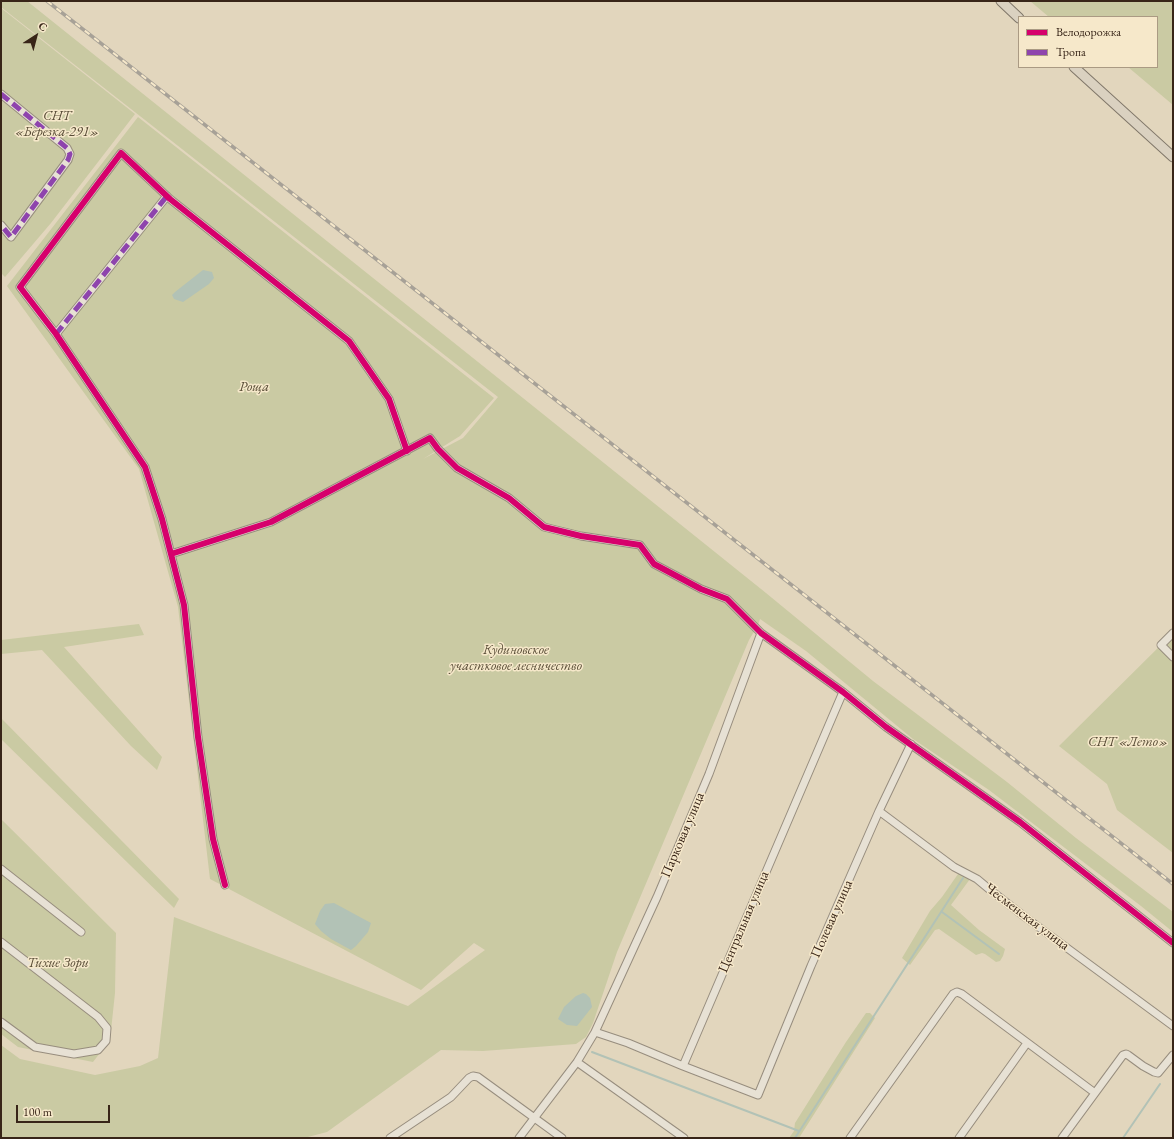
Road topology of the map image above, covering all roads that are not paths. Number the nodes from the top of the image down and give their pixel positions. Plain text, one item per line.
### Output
1 (1001, 1) edge
2 (1018, 17) edge
3 (1075, 68) edge
4 (1, 94) edge
5 (1173, 157) edge
6 (167, 196) junction
7 (1, 226) edge
8 (56, 334) junction
9 (407, 451) junction
10 (171, 554) junction
11 (761, 633) junction
12 (1173, 633) edge
13 (1173, 657) edge
14 (843, 692) junction
15 (910, 744) junction
16 (879, 811) junction
17 (1, 869) edge
18 (224, 885) dead end
19 (81, 932) dead end
20 (1, 942) edge
21 (1173, 943) edge
22 (1, 1022) edge
23 (1173, 1026) edge
24 (595, 1032) junction
25 (1027, 1043) junction
26 (1173, 1055) edge
27 (577, 1062) junction
28 (683, 1066) junction
29 (1095, 1093) junction
30 (534, 1118) junction
31 (853, 1137) edge
32 (390, 1138) edge
33 (519, 1138) edge
34 (562, 1138) edge
35 (684, 1138) edge
36 (959, 1138) edge
37 (1062, 1138) edge

1 - 2 main road
3 - 5 main road
4 - 7 street
6 - 8 street
6 - 8 street
6 - 9 street
8 - 10 street
9 - 10 street
9 - 11 street
10 - 18 street
11 - 14 street
11 - 24 street, Парковая улица
12 - 13 street
14 - 15 street
14 - 28 street, Центральная улица
15 - 16 street, Полевая улица
15 - 21 street
16 - 23 street, Чесменская улица
16 - 28 street, Полевая улица
17 - 19 street
20 - 22 street
24 - 27 street, Парковая улица
24 - 28 street
25 - 29 street
25 - 31 street
25 - 36 street
26 - 29 street
27 - 30 street, Парковая улица
27 - 35 street
29 - 37 street
30 - 32 street
30 - 33 street, Парковая улица
30 - 34 street

